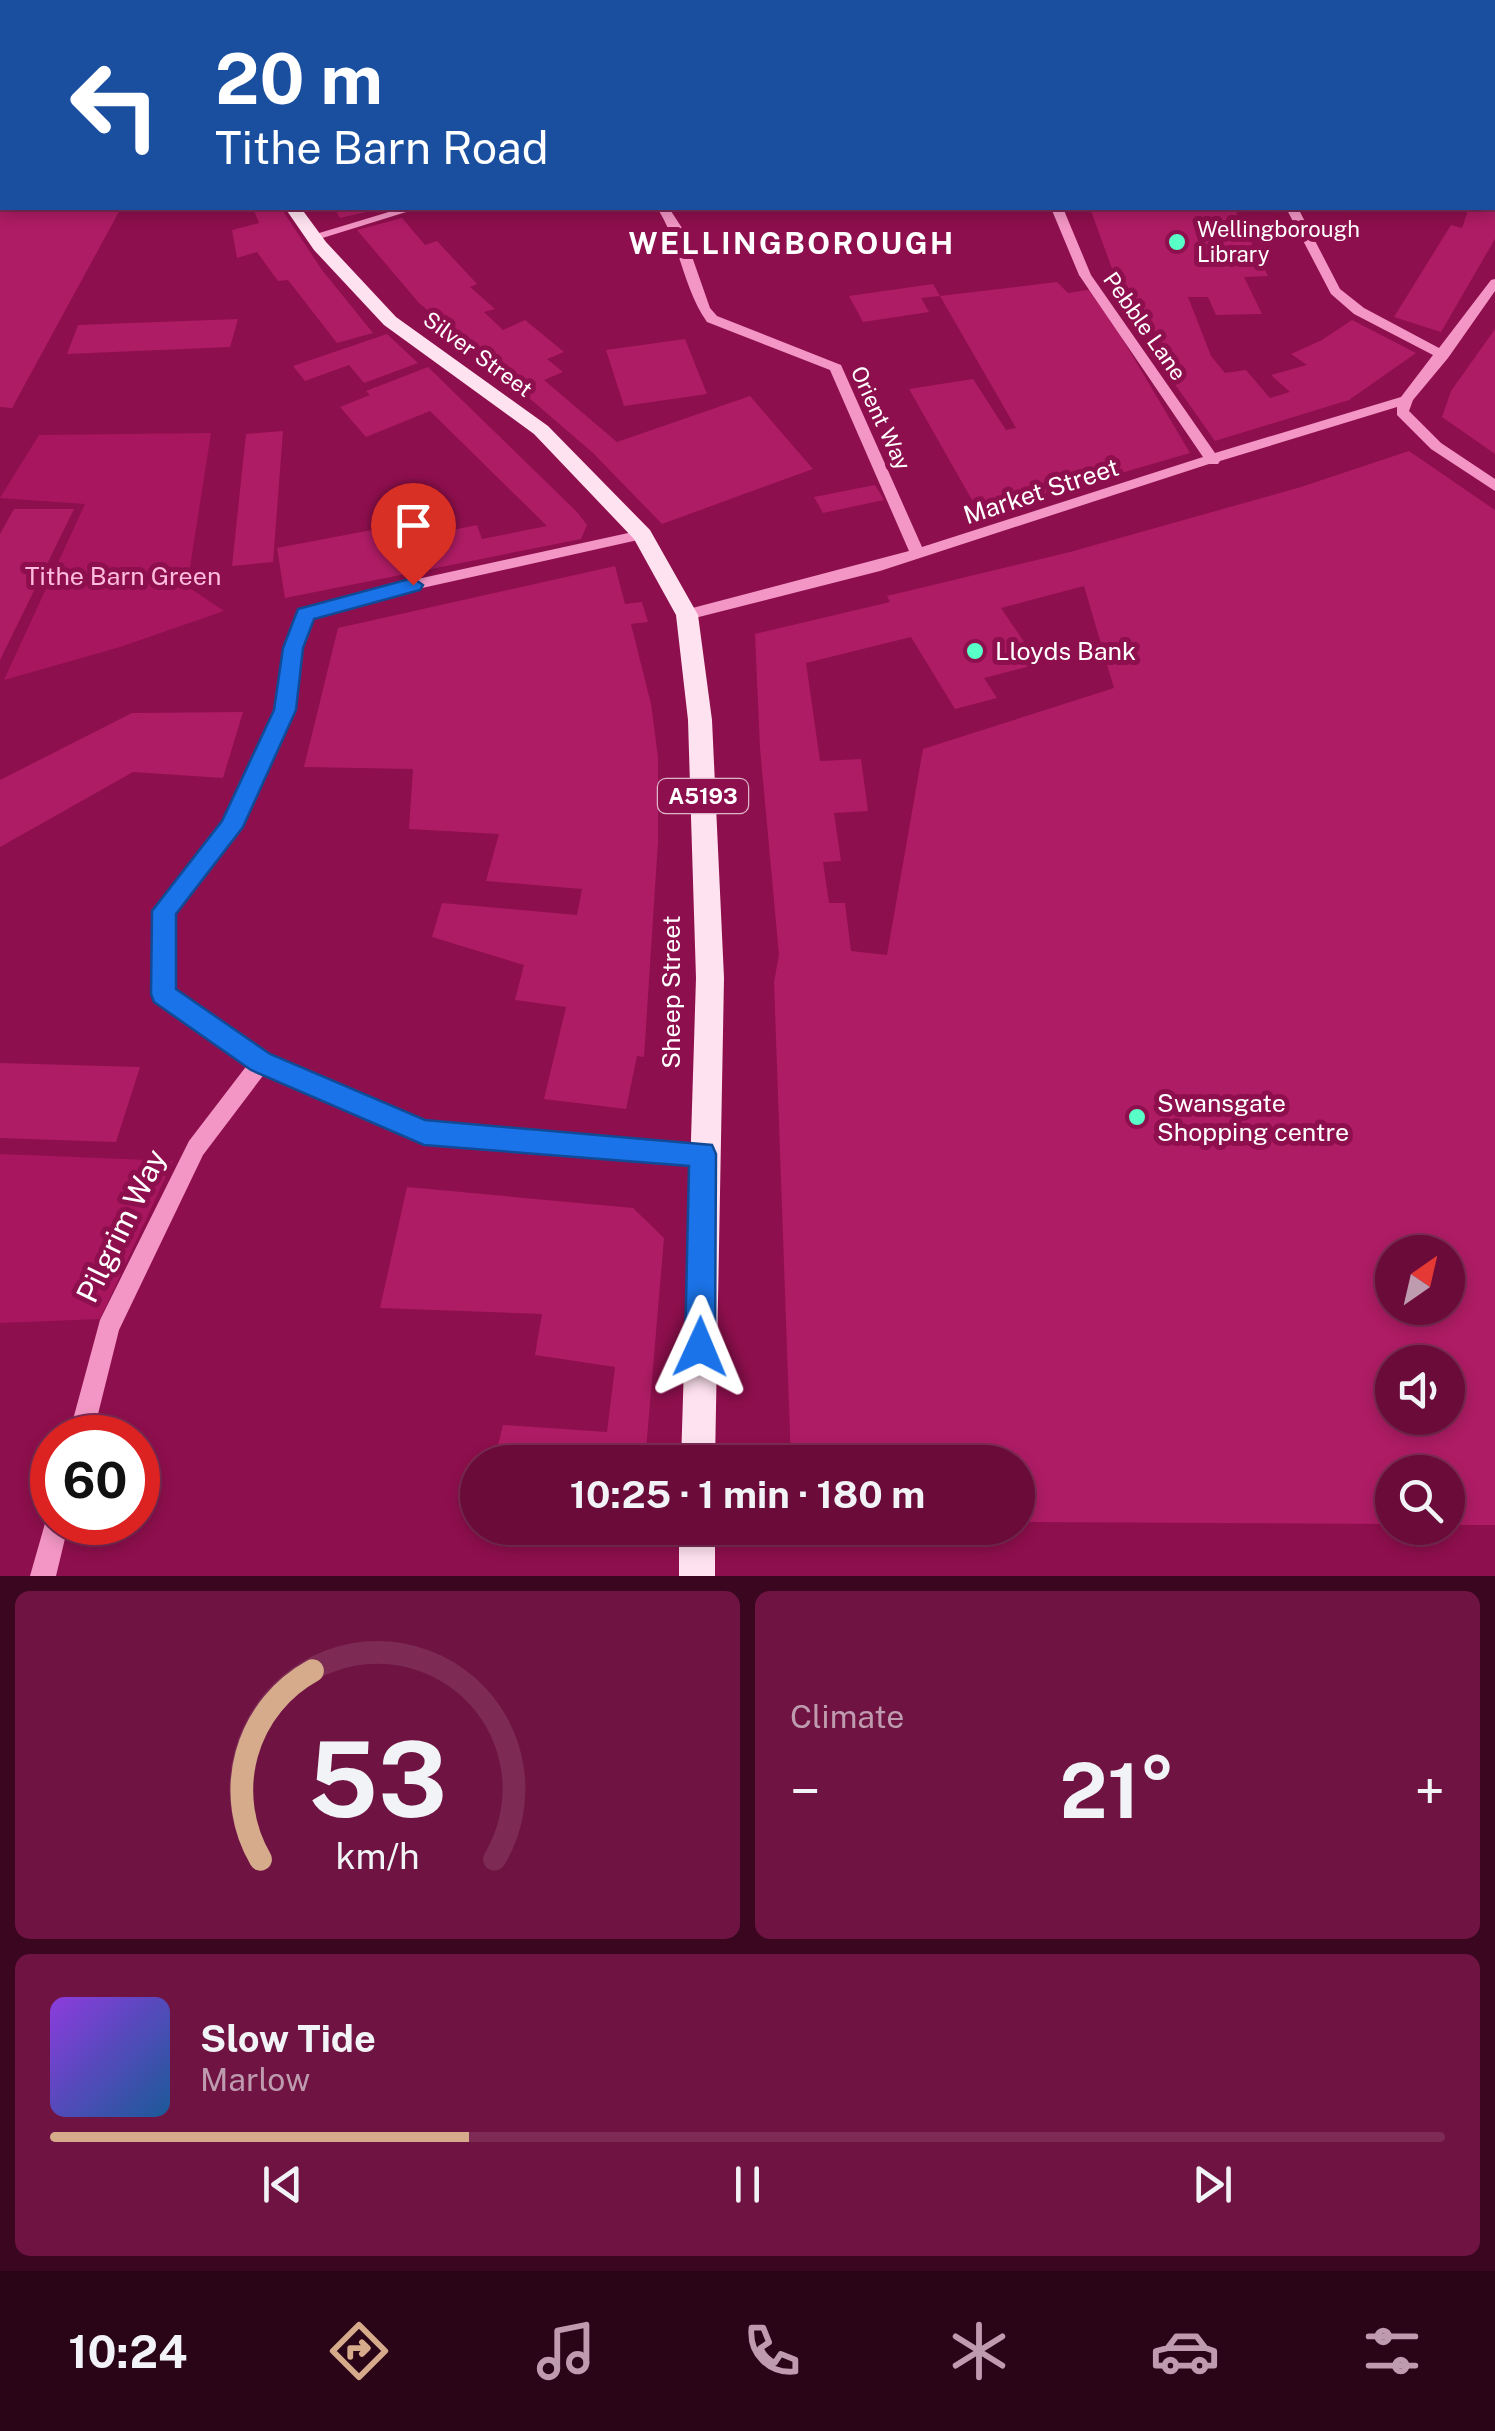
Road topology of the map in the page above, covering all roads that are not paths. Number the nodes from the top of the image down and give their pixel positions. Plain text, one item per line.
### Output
1 (294, 210) edge
2 (405, 210) edge
3 (664, 210) edge
4 (1058, 210) edge
5 (1293, 210) edge
6 (312, 237) junction
7 (1495, 283) edge
8 (1443, 355) junction
9 (1406, 400) junction
10 (1213, 461) junction
11 (1495, 486) edge
12 (642, 535) junction
13 (918, 554) junction
14 (687, 615) junction
15 (261, 1062) junction
16 (703, 1154) junction
17 (87, 1415) edge
18 (698, 1445) edge
19 (51, 1545) edge
20 (697, 1545) edge
21 (43, 1576) edge
22 (697, 1576) edge

1 - 6 main road, Silver Street
2 - 6 street
3 - 13 street, Orient Way
4 - 10 street, Pebble Lane
5 - 8 street
6 - 12 main road, Silver Street
7 - 8 street
8 - 9 street
9 - 10 street, Market Street
9 - 11 street
10 - 13 street, Market Street
12 - 14 main road, Sheep Street / A5193
12 - 15 street
13 - 14 street, Market Street
14 - 16 main road, Sheep Street / A5193
15 - 16 street
15 - 17 street, Pilgrim Way
16 - 18 main road, Sheep Street / A5193
19 - 21 street
20 - 22 main road

